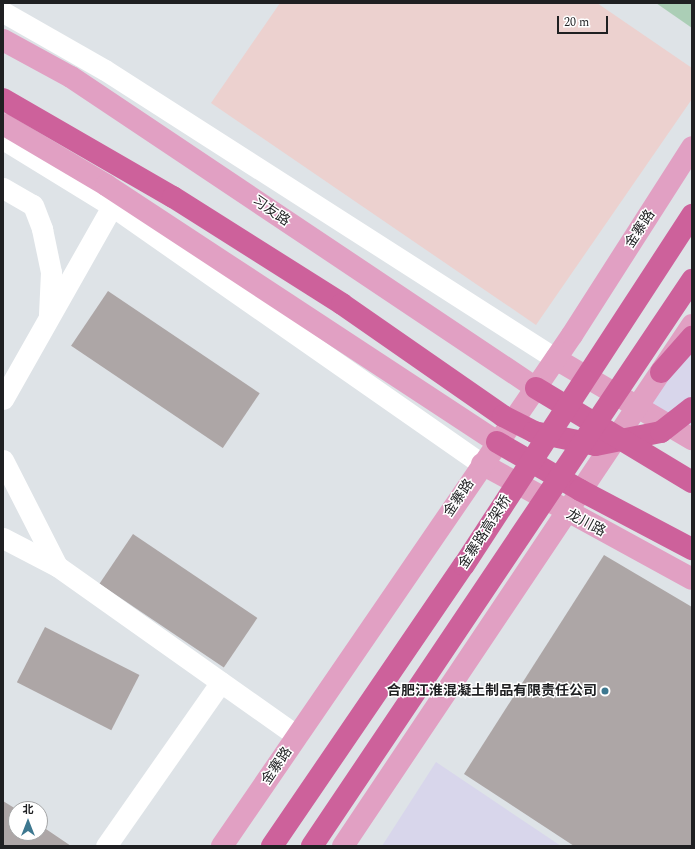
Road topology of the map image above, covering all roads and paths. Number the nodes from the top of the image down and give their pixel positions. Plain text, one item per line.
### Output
1 (3, 12) edge
2 (3, 40) edge
3 (10, 102) edge
4 (3, 124) edge
5 (3, 139) edge
6 (692, 147) edge
7 (3, 188) edge
8 (115, 200) junction
9 (692, 215) edge
10 (692, 280) edge
11 (48, 320) junction
12 (692, 325) edge
13 (692, 337) edge
14 (556, 359) junction
15 (661, 372) junction
16 (536, 388) junction
17 (3, 399) edge
18 (637, 407) junction
19 (692, 408) edge
20 (616, 437) junction
21 (692, 439) edge
22 (497, 442) junction
23 (3, 460) edge
24 (482, 464) junction
25 (692, 482) edge
26 (580, 490) junction
27 (565, 512) junction
28 (3, 538) edge
29 (692, 549) edge
30 (57, 566) junction
31 (692, 579) edge
32 (221, 682) junction
33 (297, 736) junction
34 (106, 846) edge
35 (222, 846) edge
36 (272, 846) edge
37 (312, 846) edge
38 (343, 846) edge

1 - 14 street
2 - 16 main road, 习友路
3 - 19 highway
4 - 8 main road
5 - 8 street
6 - 14 main road, 金寨路
7 - 11 street
8 - 11 street
8 - 22 main road
8 - 24 street
9 - 36 highway, 金寨路高架桥
10 - 37 highway
11 - 17 street
12 - 15 main road
13 - 15 highway
14 - 16 main road, 金寨路
14 - 18 main road
15 - 18 main road
16 - 20 highway
16 - 22 main road, 金寨路
18 - 20 main road
18 - 21 main road
20 - 25 highway
20 - 26 main road
22 - 24 main road, 金寨路
22 - 26 highway, 龙川路
23 - 30 street
24 - 27 main road, 龙川路
24 - 33 main road, 金寨路
26 - 27 main road
26 - 29 highway, 龙川路
27 - 31 main road, 龙川路
27 - 38 main road
28 - 30 street
30 - 32 street
32 - 33 street
32 - 34 street
33 - 35 main road, 金寨路

